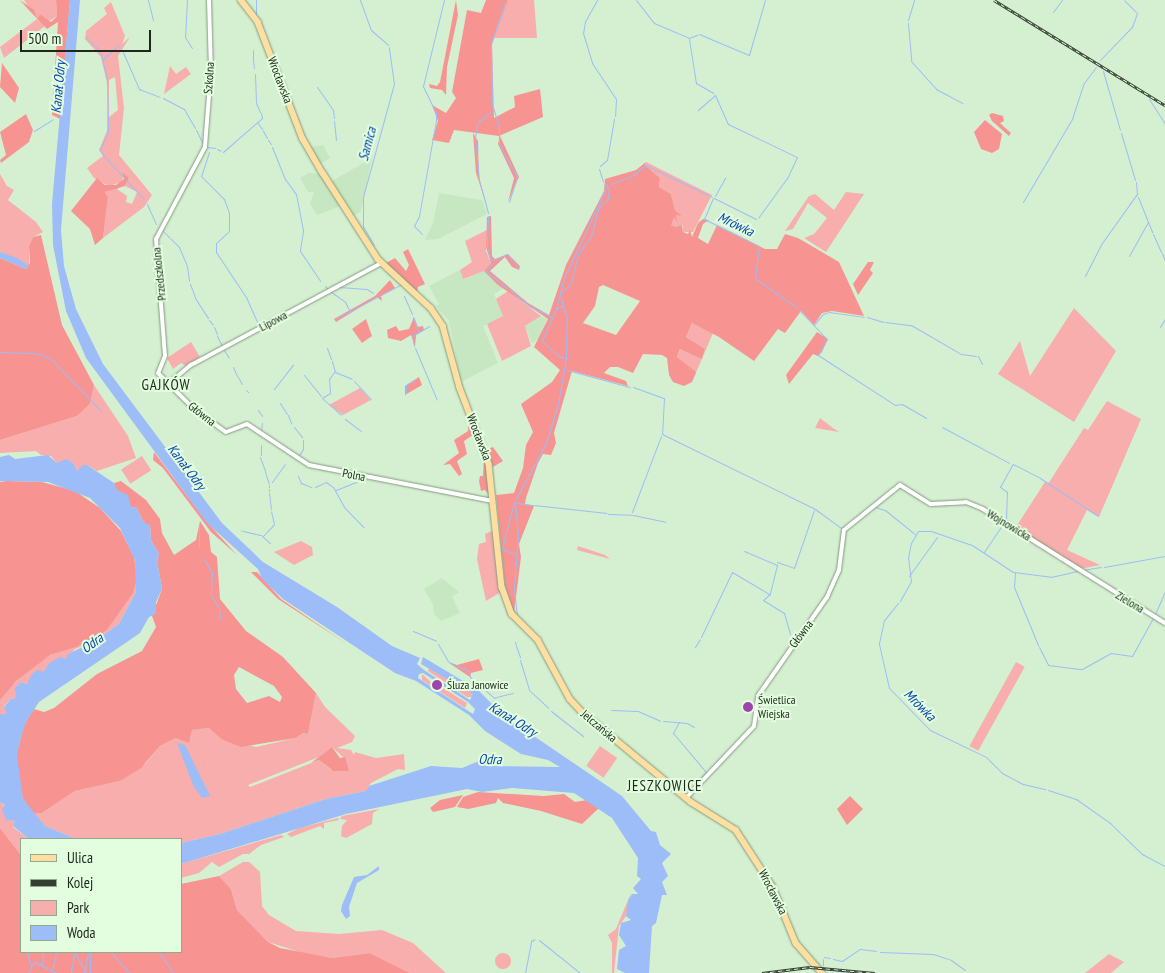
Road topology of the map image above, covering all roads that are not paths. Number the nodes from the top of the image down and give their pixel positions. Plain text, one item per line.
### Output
1 (209, 0) edge
2 (240, 0) edge
3 (201, 154) joint
4 (381, 263) junction
5 (158, 373) joint
6 (168, 384) junction
7 (226, 432) joint
8 (914, 496) joint
9 (494, 502) junction
10 (1095, 581) joint
11 (508, 607) joint
12 (1165, 623) edge
13 (686, 798) junction
14 (718, 817) joint
15 (822, 973) edge

1 - 3 street, Szkolna
2 - 4 main road, Wrocławska
3 - 5 street, Przedszkolna
4 - 6 street, Lipowa
4 - 9 main road, Wrocławska
5 - 6 street, Główna
6 - 7 street, Główna
7 - 9 street, Polna
8 - 10 street, Wojnowicka
8 - 13 street, Główna
9 - 11 main road, Wrocławska
10 - 12 street, Zielona
11 - 13 main road, Jelczańska
13 - 14 main road, Jelczańska
14 - 15 main road, Wrocławska

